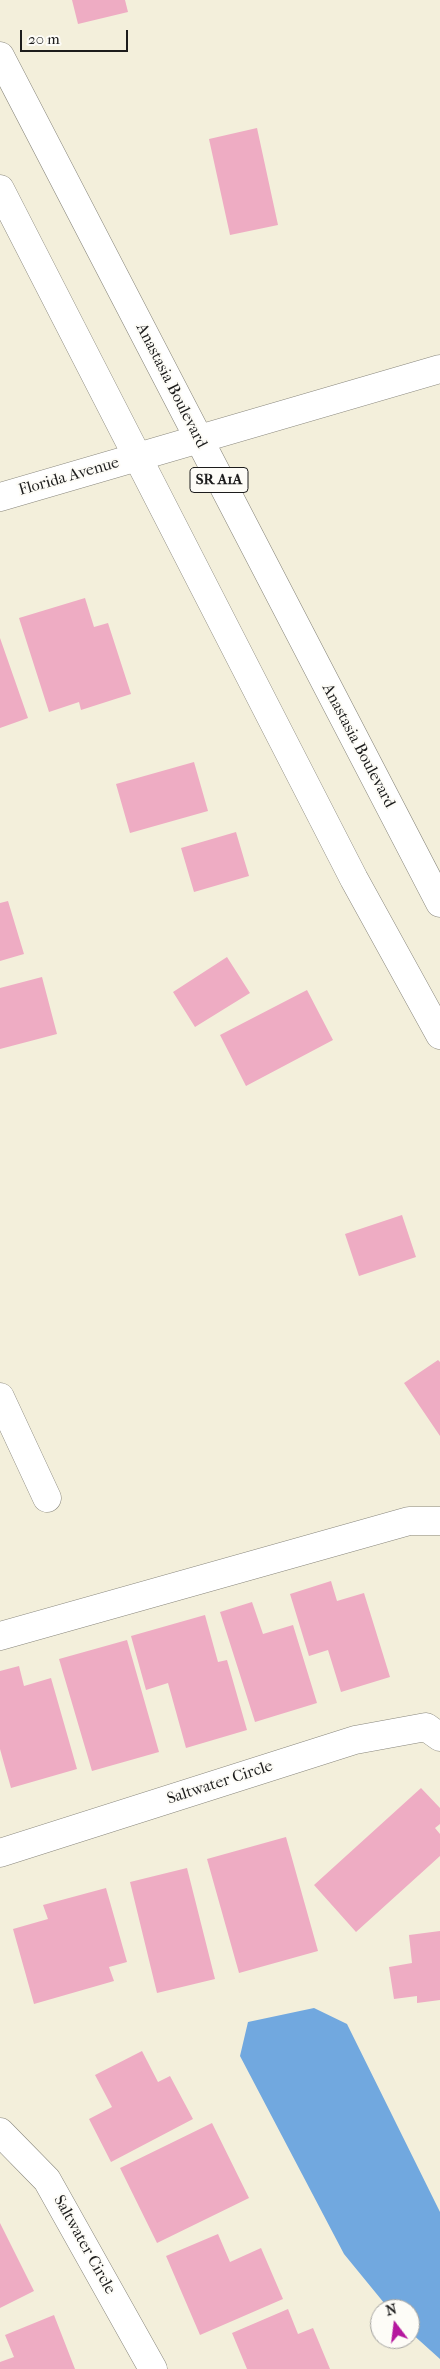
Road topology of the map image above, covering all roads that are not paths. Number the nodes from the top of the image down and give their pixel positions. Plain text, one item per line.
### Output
1 (0, 56) edge
2 (0, 189) edge
3 (440, 369) edge
4 (199, 440) junction
5 (139, 458) junction
6 (0, 497) edge
7 (440, 903) edge
8 (440, 1035) edge
9 (0, 1398) edge
10 (47, 1498) dead end
11 (440, 1521) edge
12 (0, 1636) edge
13 (440, 1737) edge
14 (0, 1853) edge
15 (0, 2132) edge
16 (153, 2369) edge

1 - 4 main road, Anastasia Boulevard / SR A1A
2 - 5 main road
3 - 4 main road, Florida Avenue
4 - 5 main road, Florida Avenue
4 - 7 main road, Anastasia Boulevard / SR A1A
5 - 6 main road, Florida Avenue
5 - 8 main road
9 - 10 main road
11 - 12 main road
13 - 14 main road, Saltwater Circle
15 - 16 main road, Saltwater Circle

